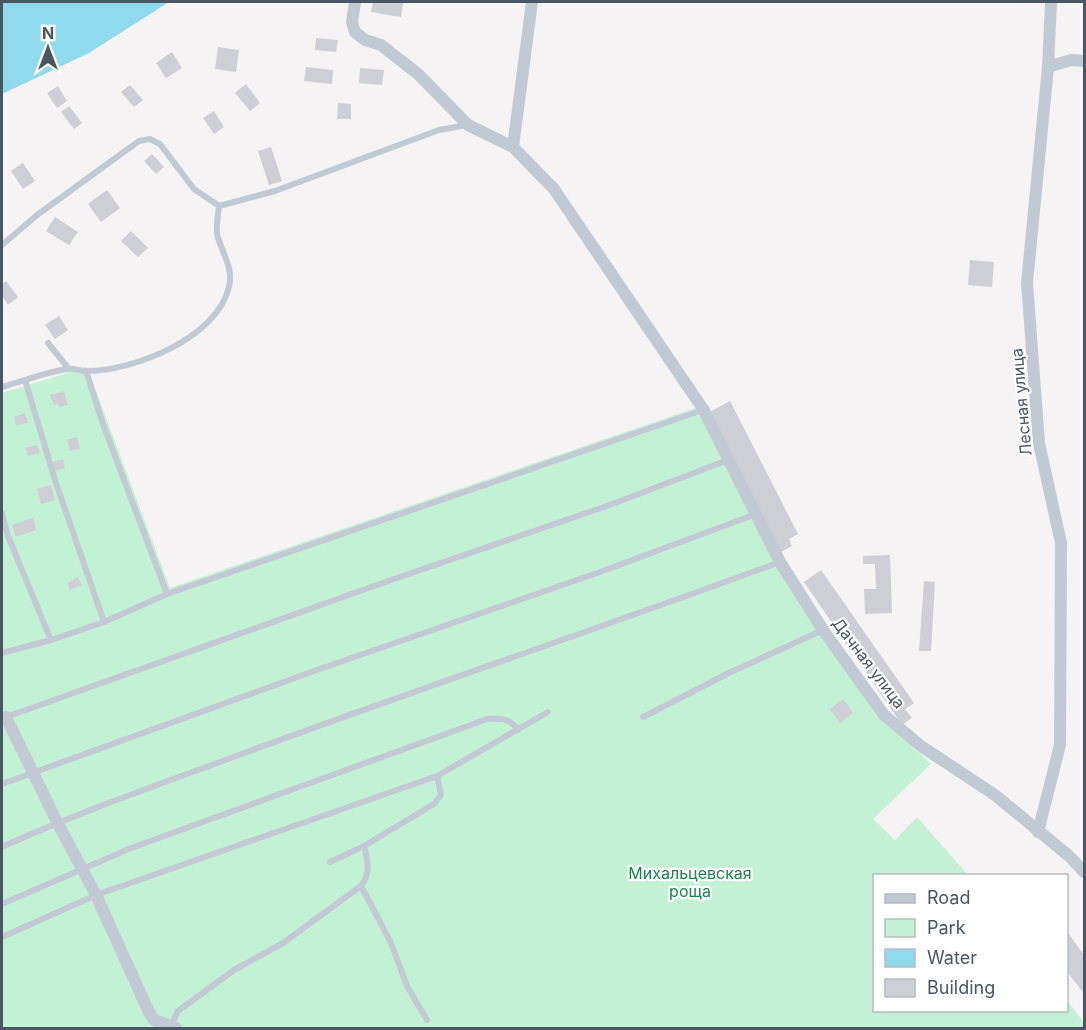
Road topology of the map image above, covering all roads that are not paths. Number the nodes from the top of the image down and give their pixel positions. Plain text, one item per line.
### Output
1 (355, 2) edge
2 (532, 2) edge
3 (1051, 2) edge
4 (1084, 61) edge
5 (1048, 68) junction
6 (468, 125) junction
7 (513, 147) junction
8 (219, 206) junction
9 (2, 245) edge
10 (48, 343) dead end
11 (69, 369) junction
12 (86, 371) junction
13 (25, 380) junction
14 (2, 387) edge
15 (703, 410) junction
16 (729, 460) junction
17 (2, 513) edge
18 (756, 514) junction
19 (780, 562) junction
20 (167, 594) junction
21 (104, 622) junction
22 (823, 630) junction
23 (51, 640) junction
24 (2, 653) edge
25 (548, 712) dead end
26 (643, 717) dead end
27 (4, 718) edge
28 (518, 730) junction
29 (33, 773) junction
30 (437, 776) junction
31 (2, 784) edge
32 (57, 822) junction
33 (1038, 832) junction
34 (364, 846) junction
35 (2, 847) edge
36 (330, 862) dead end
37 (81, 868) junction
38 (1084, 872) edge
39 (361, 886) junction
40 (96, 895) junction
41 (2, 904) edge
42 (2, 937) edge
43 (426, 1020) dead end
44 (173, 1028) edge

1 - 6 street, Дачная улица
2 - 7 street
3 - 5 street, Лесная улица
4 - 5 street
5 - 33 street, Лесная улица
6 - 7 street, Дачная улица
6 - 8 lane
7 - 15 street, Дачная улица
8 - 9 lane
8 - 12 lane
10 - 11 lane
11 - 12 lane
11 - 13 lane
12 - 20 lane
13 - 14 lane
13 - 21 lane
15 - 16 street, Дачная улица
15 - 20 lane
16 - 18 street, Дачная улица
16 - 27 lane
17 - 23 lane
18 - 19 street, Дачная улица
18 - 29 lane
19 - 22 street, Дачная улица
19 - 32 lane
20 - 21 lane
21 - 23 lane
22 - 26 lane
22 - 33 street, Дачная улица
23 - 24 lane
25 - 28 lane
27 - 29 street
28 - 30 lane
28 - 37 lane
29 - 31 lane
29 - 32 street
30 - 34 lane
30 - 40 lane
32 - 35 lane
32 - 37 street
33 - 38 street, Дачная улица
34 - 36 lane
34 - 39 lane
37 - 40 street
37 - 41 lane
39 - 43 lane
39 - 44 lane
40 - 42 lane
40 - 44 street

